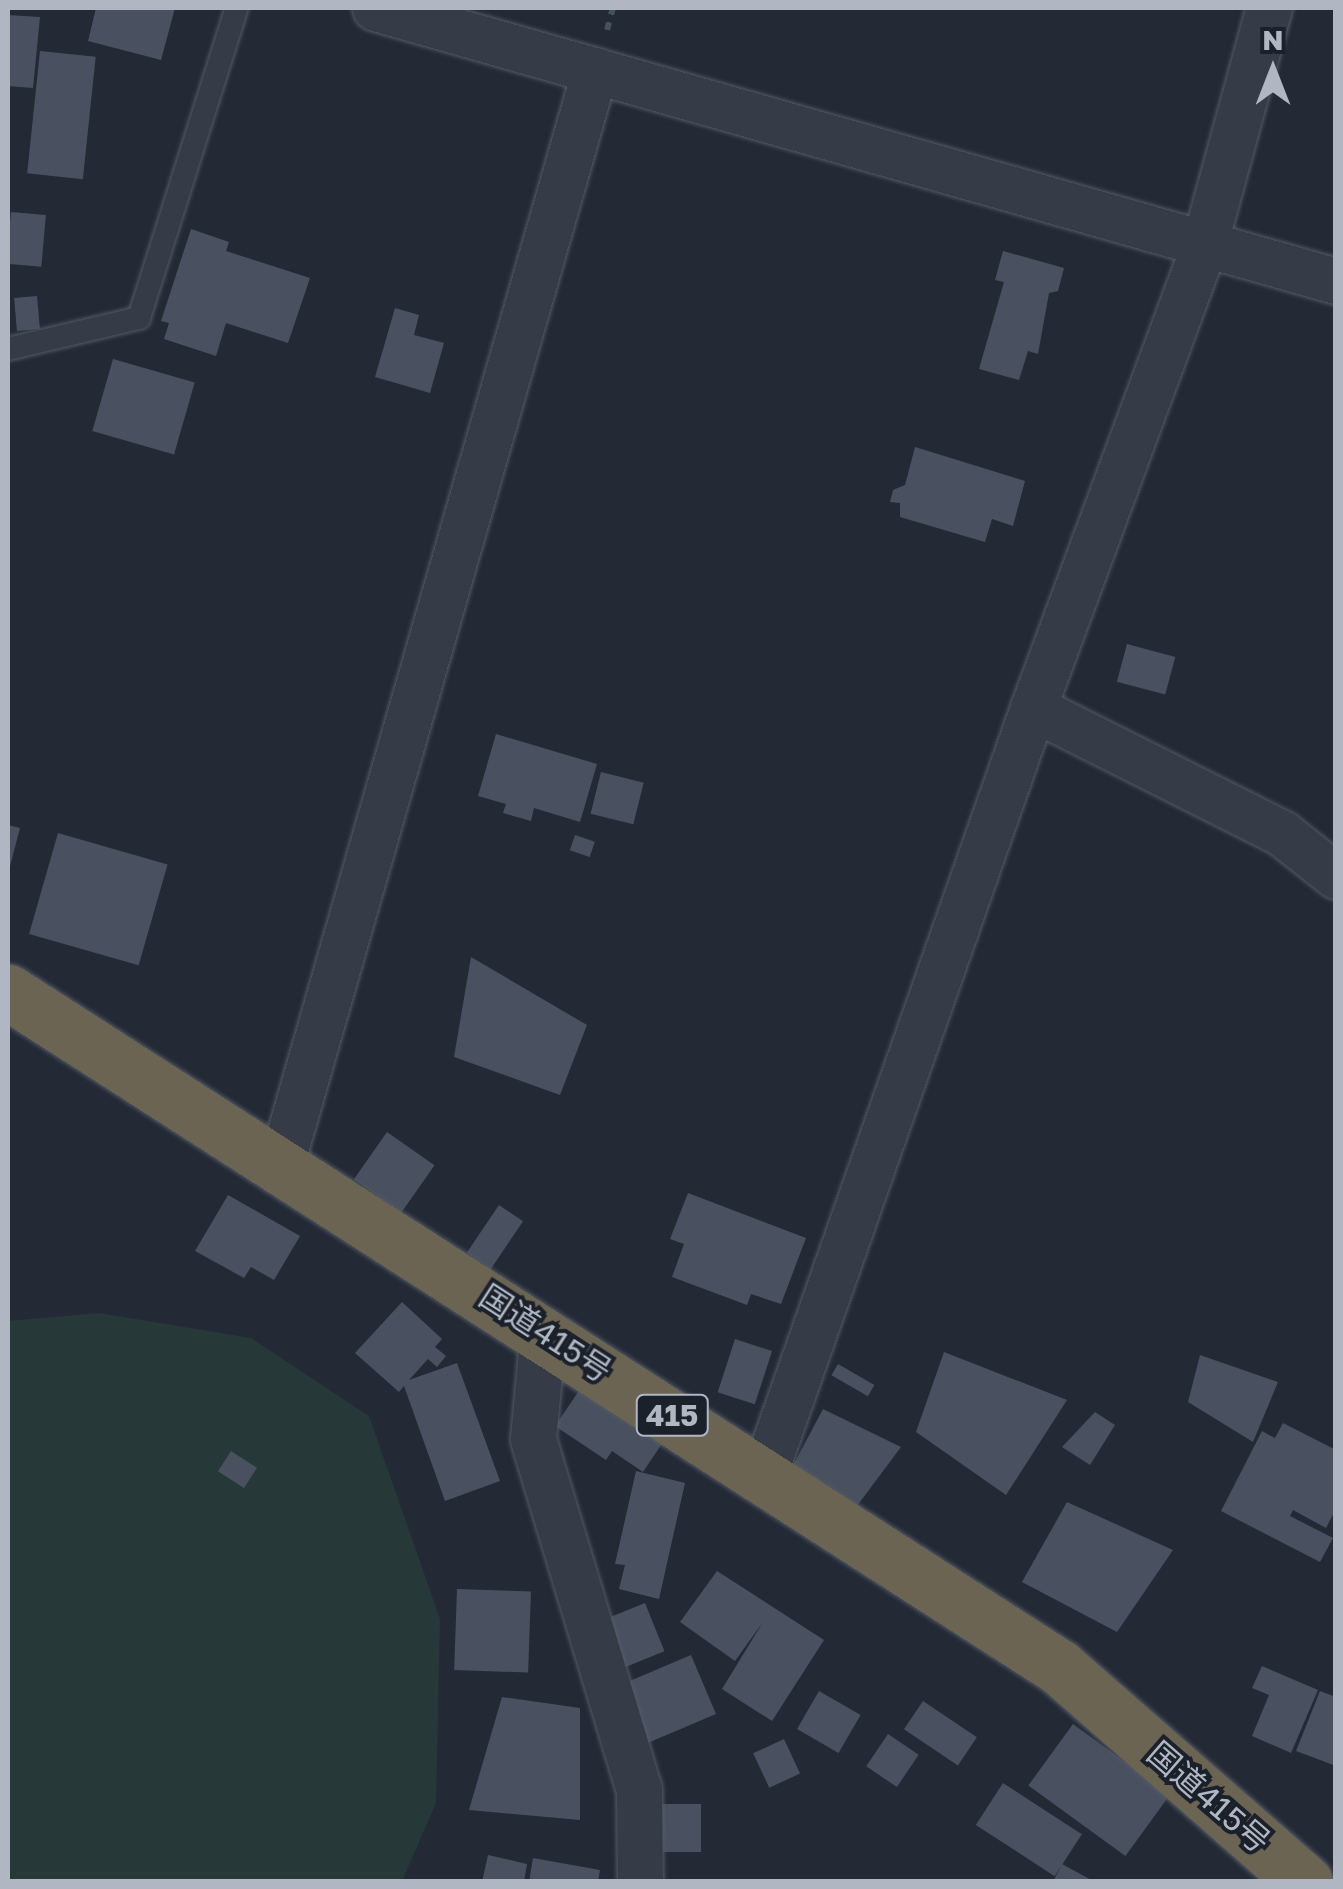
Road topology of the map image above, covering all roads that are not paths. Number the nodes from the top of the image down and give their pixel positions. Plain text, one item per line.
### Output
1 (237, 8) edge
2 (375, 8) edge
3 (1269, 8) edge
4 (595, 70) junction
5 (1204, 245) junction
6 (1336, 281) edge
7 (8, 349) edge
8 (1033, 708) junction
9 (1336, 876) edge
10 (8, 992) edge
11 (281, 1164) junction
12 (543, 1331) junction
13 (764, 1474) junction
14 (640, 1882) edge
15 (1305, 1882) edge

1 - 7 lane
2 - 4 street
3 - 5 street
4 - 5 street
4 - 11 street
5 - 6 street
5 - 8 street
8 - 9 street
8 - 13 street
10 - 11 highway, 国道415号 / 415
11 - 12 highway, 国道415号 / 415
12 - 13 highway, 国道415号 / 415
12 - 14 street
13 - 15 highway, 国道415号 / 415

